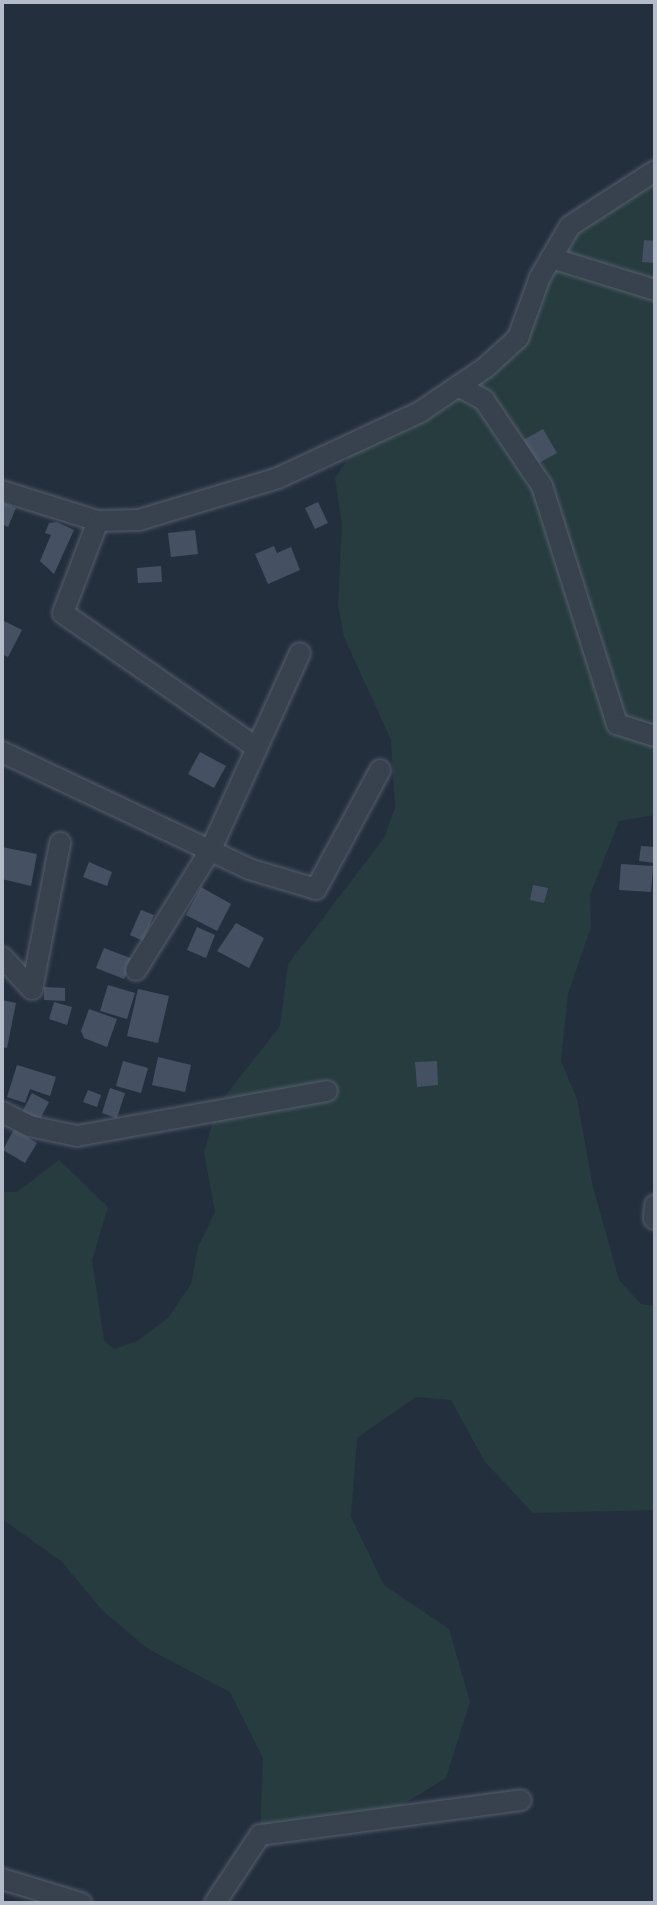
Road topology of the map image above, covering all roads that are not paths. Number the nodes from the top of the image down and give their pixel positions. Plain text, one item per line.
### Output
1 (655, 171) edge
2 (551, 258) junction
3 (655, 290) edge
4 (458, 386) junction
5 (2, 491) edge
6 (98, 521) junction
7 (300, 653) dead end
8 (655, 736) edge
9 (257, 748) junction
10 (2, 752) edge
11 (380, 770) dead end
12 (60, 843) dead end
13 (211, 849) junction
14 (2, 957) edge
15 (136, 970) dead end
16 (327, 1091) dead end
17 (2, 1112) edge
18 (655, 1205) edge
19 (654, 1219) edge
20 (521, 1800) dead end
21 (2, 1879) edge
22 (81, 1903) edge
23 (215, 1903) edge

1 - 2 street
2 - 3 street
2 - 4 street
4 - 6 street
4 - 8 street
5 - 6 street
6 - 9 street
7 - 9 street
9 - 13 street
10 - 13 street
11 - 13 street
12 - 14 street
13 - 15 street
16 - 17 street
18 - 19 street
20 - 23 street
21 - 22 street

